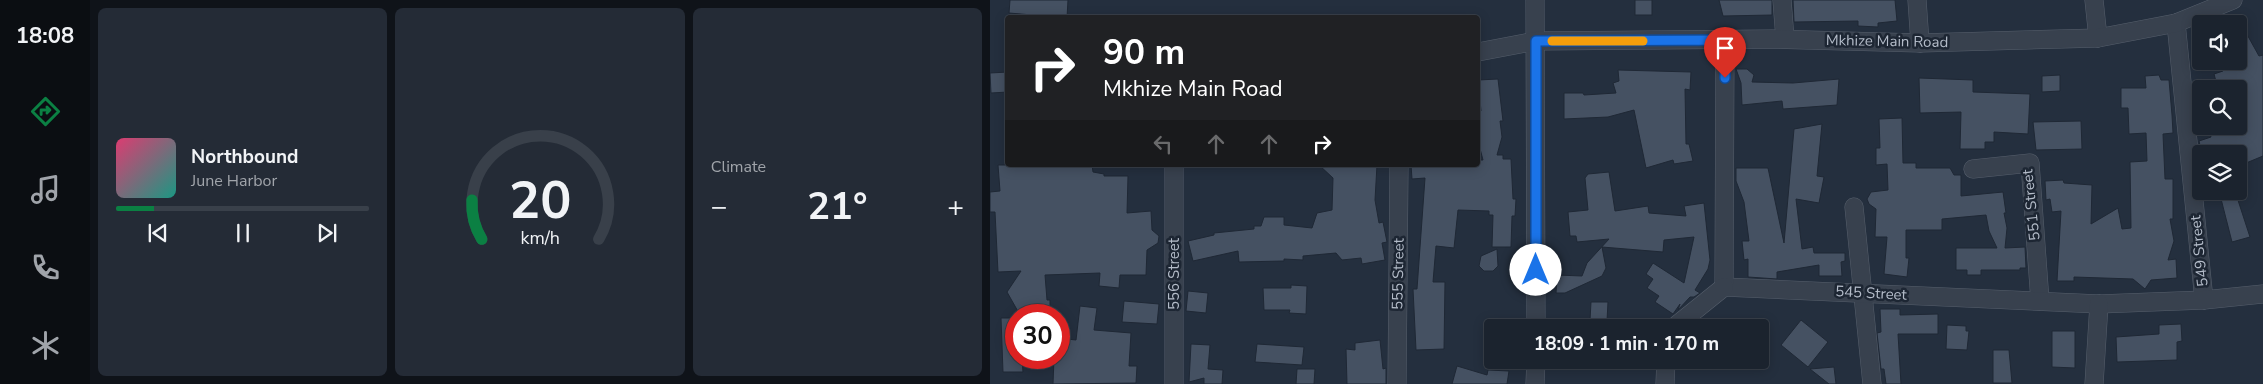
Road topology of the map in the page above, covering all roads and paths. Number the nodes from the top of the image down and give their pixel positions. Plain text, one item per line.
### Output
1 (1535, 0) edge
2 (1782, 0) edge
3 (1917, 0) edge
4 (2094, 0) edge
5 (2233, 0) edge
6 (2176, 23) junction
7 (2098, 38) junction
8 (1785, 39) junction
9 (1725, 40) junction
10 (1536, 41) junction
11 (1920, 43) junction
12 (1480, 52) edge
13 (1174, 167) edge
14 (1399, 167) edge
15 (1973, 169) dead end
16 (1854, 207) dead end
17 (1724, 287) junction
18 (1862, 293) junction
19 (2263, 294) edge
20 (2204, 300) junction
21 (2040, 301) junction
22 (2099, 304) junction
23 (1536, 319) edge
24 (1684, 319) edge
25 (1536, 369) edge
26 (1666, 369) edge
27 (1174, 384) edge
28 (1397, 384) edge
29 (1536, 384) edge
30 (1665, 384) edge
31 (1872, 384) edge
32 (2094, 384) edge

1 - 10 street
2 - 8 street
3 - 11 street
4 - 7 street
5 - 6 street, Mkhize Main Road
6 - 7 street, Mkhize Main Road
6 - 20 street, 549 Street
7 - 11 street, Mkhize Main Road
8 - 9 street, Mkhize Main Road
8 - 11 street, Mkhize Main Road
9 - 10 street, Mkhize Main Road
9 - 17 street
10 - 12 street
10 - 23 street
13 - 27 street, 556 Street
14 - 28 street, 555 Street
15 - 21 street, 551 Street
16 - 18 street
17 - 18 street, 545 Street
17 - 24 street
18 - 21 street, 545 Street
18 - 31 street
19 - 20 street, 545 Street
20 - 22 street, 545 Street
21 - 22 street, 545 Street
22 - 32 street
25 - 29 street
26 - 30 street

